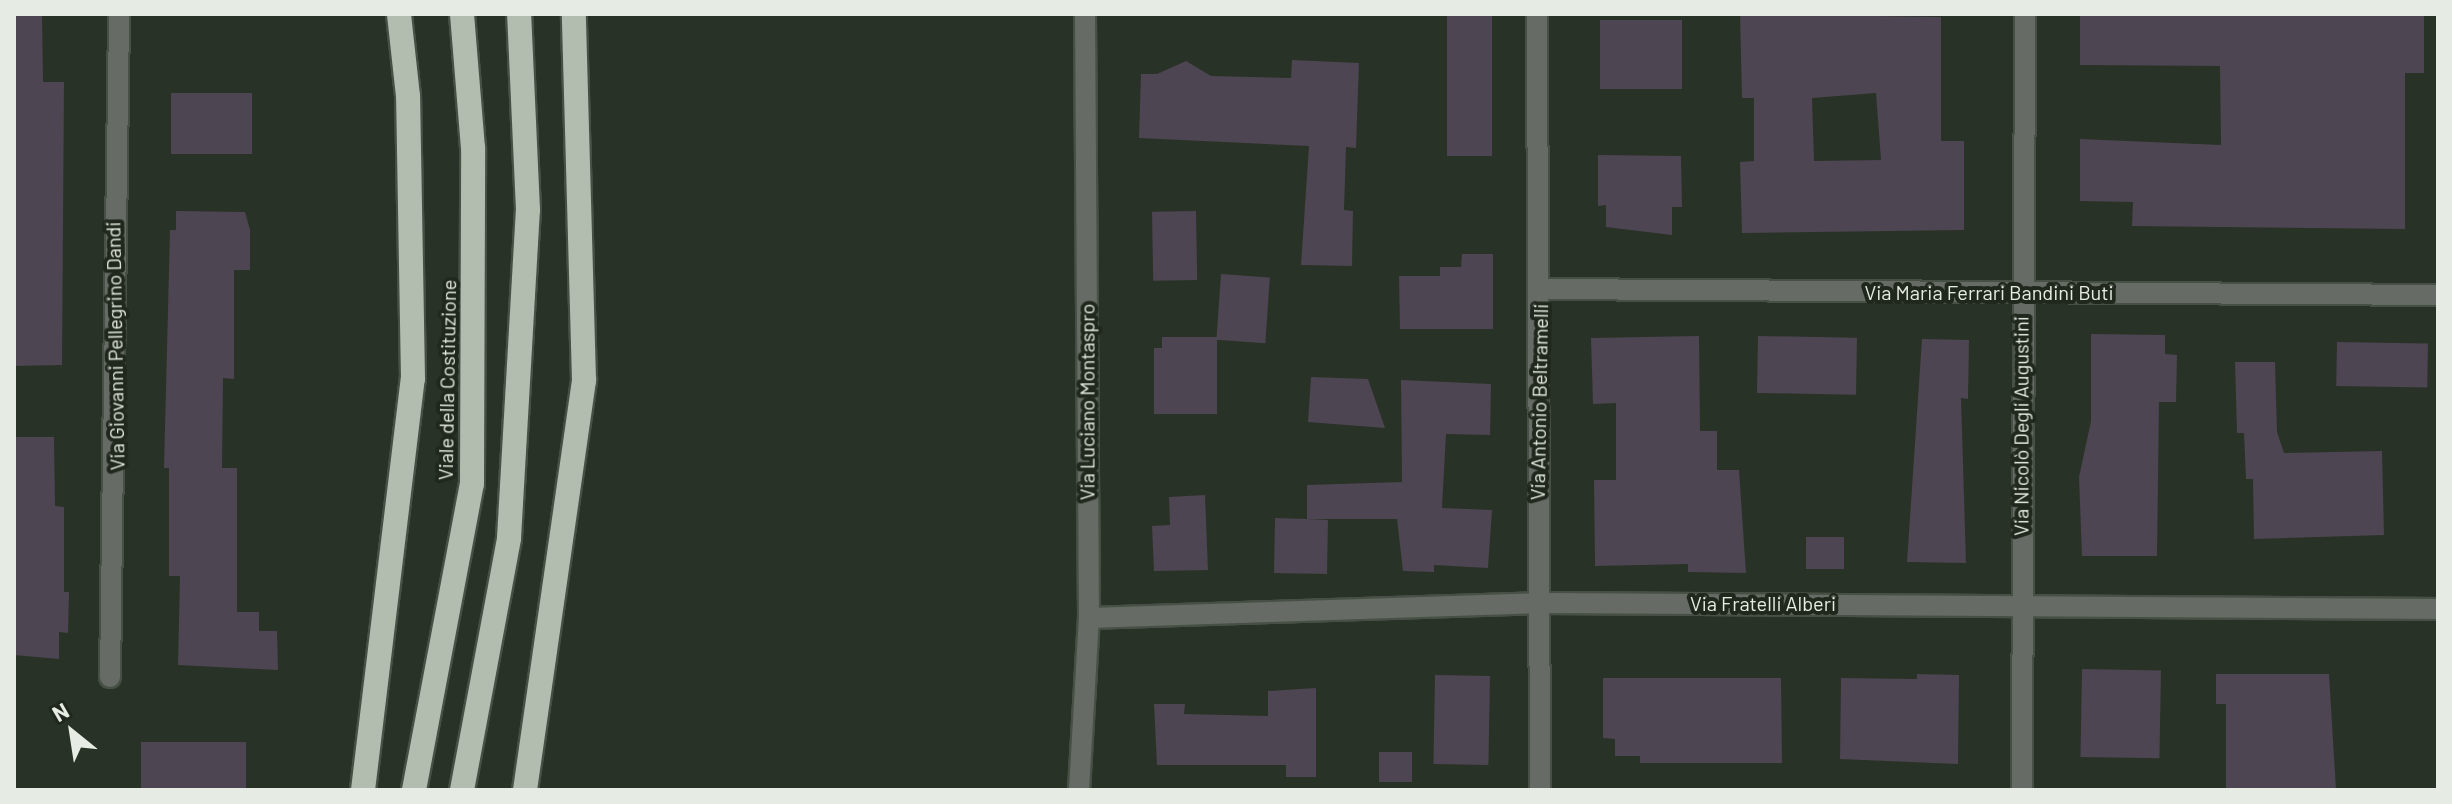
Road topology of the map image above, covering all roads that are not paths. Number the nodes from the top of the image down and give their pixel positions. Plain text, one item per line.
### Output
1 (119, 14) edge
2 (399, 14) edge
3 (462, 14) edge
4 (519, 14) edge
5 (574, 14) edge
6 (1085, 14) edge
7 (1537, 14) edge
8 (2025, 14) edge
9 (1541, 289) junction
10 (2022, 292) junction
11 (2438, 295) edge
12 (1536, 603) junction
13 (2020, 603) junction
14 (2438, 609) edge
15 (1089, 618) junction
16 (110, 677) dead end
17 (363, 790) edge
18 (414, 790) edge
19 (462, 790) edge
20 (525, 790) edge
21 (1079, 790) edge
22 (1540, 790) edge
23 (2022, 790) edge

1 - 16 street, Via Giovanni Pellegrino Dandi
2 - 17 highway
3 - 18 highway, Viale della Costituzione
4 - 19 highway
5 - 20 highway
6 - 15 street, Via Luciano Montaspro
7 - 9 street, Via Antonio Beltramelli
8 - 10 street, Via Nicolò Degli Augustini
9 - 10 street, Via Maria Ferrari Bandini Buti
9 - 12 street, Via Antonio Beltramelli
10 - 11 street, Via Maria Ferrari Bandini Buti
10 - 13 street, Via Nicolò Degli Augustini
12 - 13 street, Via Fratelli Alberi
12 - 15 street, Via Fratelli Alberi
12 - 22 street, Via Antonio Beltramelli
13 - 14 street, Via Fratelli Alberi
13 - 23 street, Via Nicolò Degli Augustini
15 - 21 street, Via Luciano Montaspro

